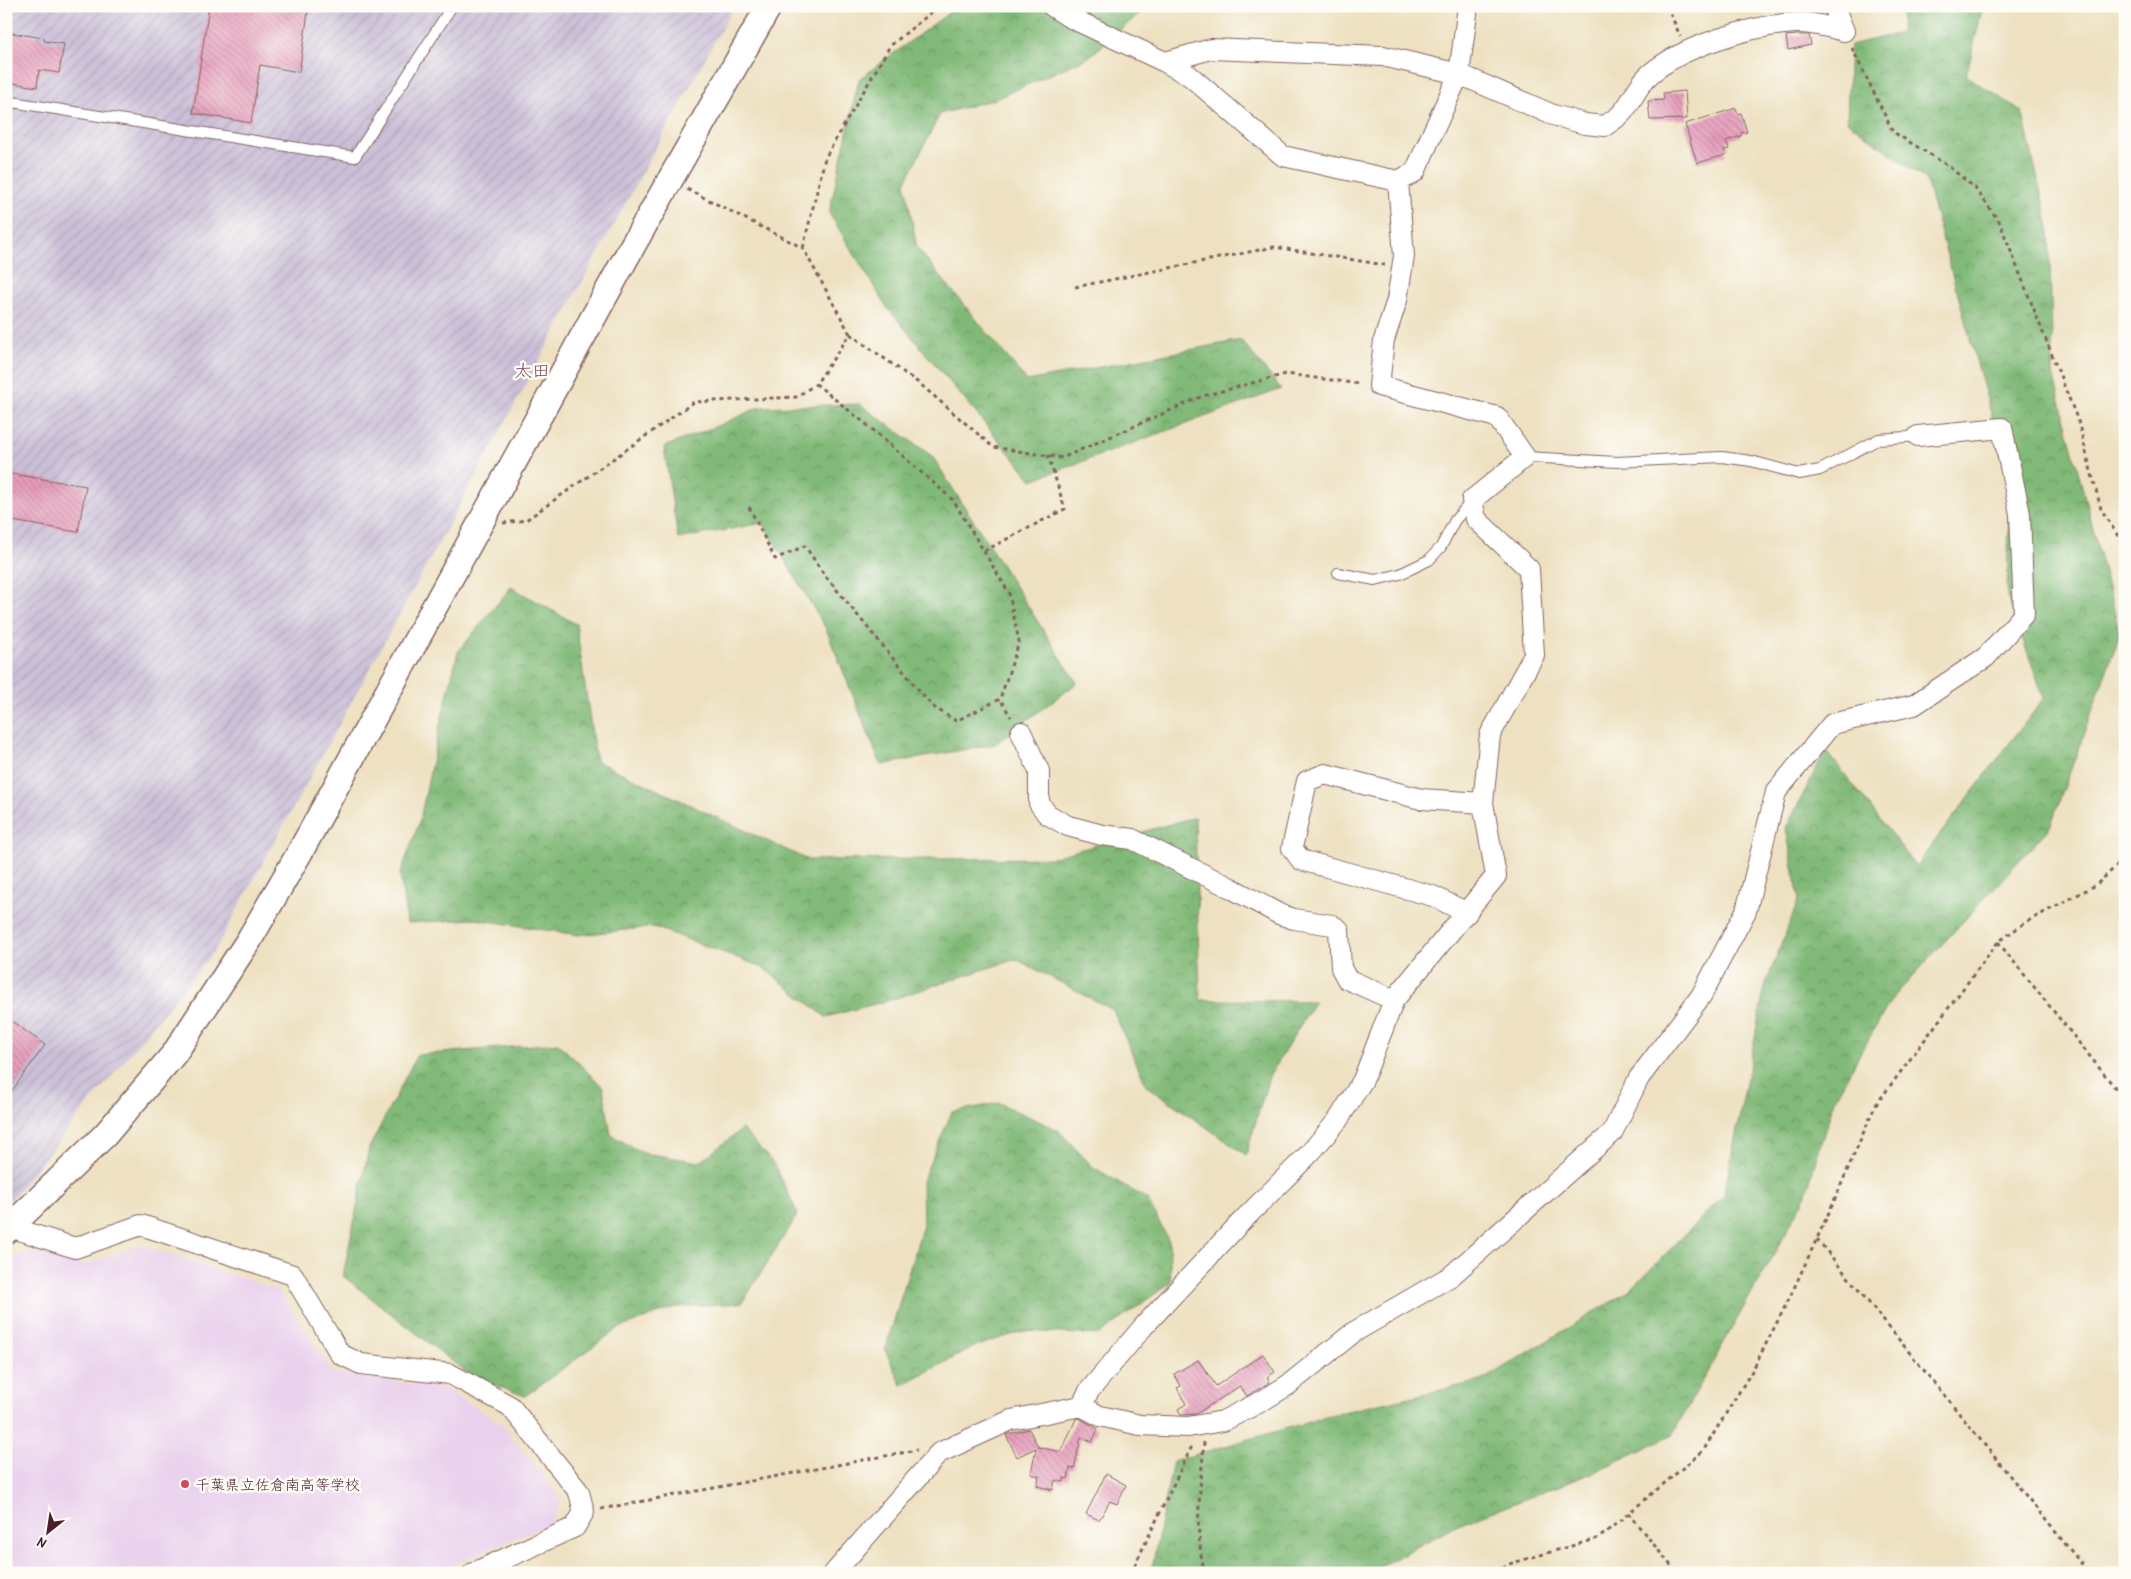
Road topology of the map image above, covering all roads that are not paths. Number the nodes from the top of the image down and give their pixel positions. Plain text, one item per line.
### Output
1 (452, 6) edge
2 (769, 6) edge
3 (1052, 6) edge
4 (1468, 6) edge
5 (1834, 6) edge
6 (1166, 62) junction
7 (1459, 74) junction
8 (6, 101) edge
9 (1398, 181) junction
10 (1918, 436) joint
11 (1525, 457) junction
12 (1472, 500) junction
13 (1338, 573) dead end
14 (1021, 732) road end
15 (1483, 803) junction
16 (1467, 913) junction
17 (1394, 1000) junction
18 (8, 1229) edge
19 (1081, 1406) junction
20 (473, 1573) edge
21 (834, 1573) edge

1 - 8 lane
2 - 18 street
3 - 6 street
4 - 7 street
5 - 7 street
6 - 7 street
6 - 9 street
7 - 9 street
9 - 11 street
10 - 11 lane
10 - 19 street
11 - 12 street
12 - 13 lane
12 - 15 street
14 - 17 street
15 - 16 street
15 - 16 street
16 - 17 street
17 - 19 street
18 - 20 street
19 - 21 street

